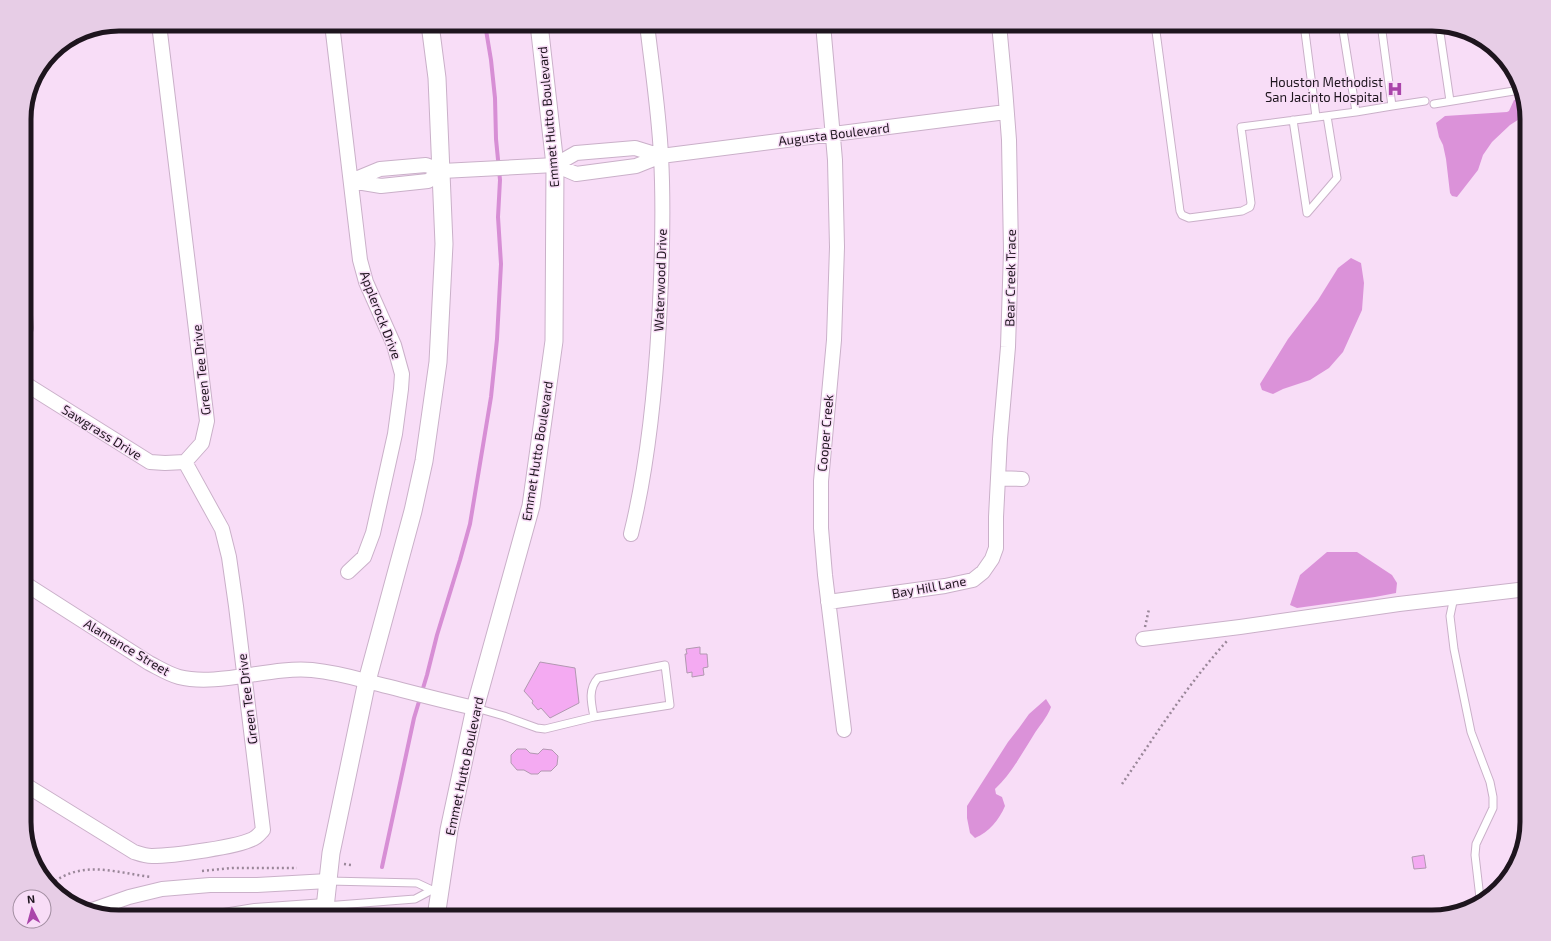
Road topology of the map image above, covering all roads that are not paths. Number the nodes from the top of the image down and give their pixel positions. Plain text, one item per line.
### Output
1 (160, 31) edge
2 (333, 31) edge
3 (431, 31) edge
4 (540, 31) edge
5 (648, 31) edge
6 (824, 31) edge
7 (1000, 31) edge
8 (1156, 31) edge
9 (1305, 31) edge
10 (1343, 31) edge
11 (1382, 31) edge
12 (1440, 32) edge
13 (1515, 91) edge
14 (1425, 101) dead end
15 (1450, 101) junction
16 (1434, 104) dead end
17 (1392, 106) junction
18 (1006, 112) junction
19 (1356, 112) junction
20 (1327, 116) junction
21 (1316, 117) junction
22 (1293, 120) junction
23 (834, 134) junction
24 (661, 156) junction
25 (555, 165) junction
26 (442, 171) junction
27 (351, 181) junction
28 (31, 387) edge
29 (185, 462) junction
30 (998, 478) junction
31 (1022, 479) dead end
32 (996, 531) joint
33 (631, 534) dead end
34 (348, 572) dead end
35 (31, 587) edge
36 (1520, 590) edge
37 (1454, 597) junction
38 (828, 602) junction
39 (1143, 639) dead end
40 (245, 675) junction
41 (367, 681) junction
42 (475, 708) junction
43 (594, 716) junction
44 (844, 730) dead end
45 (31, 788) edge
46 (328, 881) junction
47 (436, 890) junction
48 (1480, 896) edge
49 (99, 908) edge
50 (325, 910) edge
51 (339, 910) edge
52 (436, 910) edge

1 - 29 street, Green Tee Drive
2 - 27 street, Applerock Drive
3 - 26 street
4 - 25 street, Emmet Hutto Boulevard
5 - 24 street, Waterwood Drive
6 - 23 street, Cooper Creek
7 - 18 street, Bear Creek Trace
8 - 22 lane
9 - 21 lane
10 - 19 lane
11 - 17 lane
12 - 15 lane
13 - 15 lane
14 - 17 lane
15 - 16 lane
17 - 19 lane
18 - 23 street, Augusta Boulevard
18 - 30 street, Bear Creek Trace
19 - 20 lane
20 - 21 lane
20 - 22 lane
21 - 22 lane
23 - 24 street, Augusta Boulevard
23 - 38 street, Cooper Creek
24 - 25 street, Augusta Boulevard
24 - 25 street, Augusta Boulevard
24 - 33 street, Waterwood Drive
25 - 26 street, Augusta Boulevard
25 - 42 street, Emmet Hutto Boulevard
26 - 27 street, Augusta Boulevard
26 - 41 street
27 - 34 street, Applerock Drive
28 - 29 street, Sawgrass Drive
29 - 40 street, Green Tee Drive
30 - 31 street
30 - 32 street, Bear Creek Trace
32 - 38 street, Bay Hill Lane
35 - 40 street, Alamance Street
36 - 37 street
37 - 39 street
37 - 48 lane
38 - 44 street, Cooper Creek
40 - 41 street, Alamance Street
40 - 45 street, Green Tee Drive
41 - 42 street, Alamance Street
41 - 46 street
42 - 43 lane
42 - 47 street, Emmet Hutto Boulevard
43 - 43 lane
46 - 47 lane
46 - 49 street
46 - 50 street
47 - 51 lane
47 - 52 street, Emmet Hutto Boulevard

